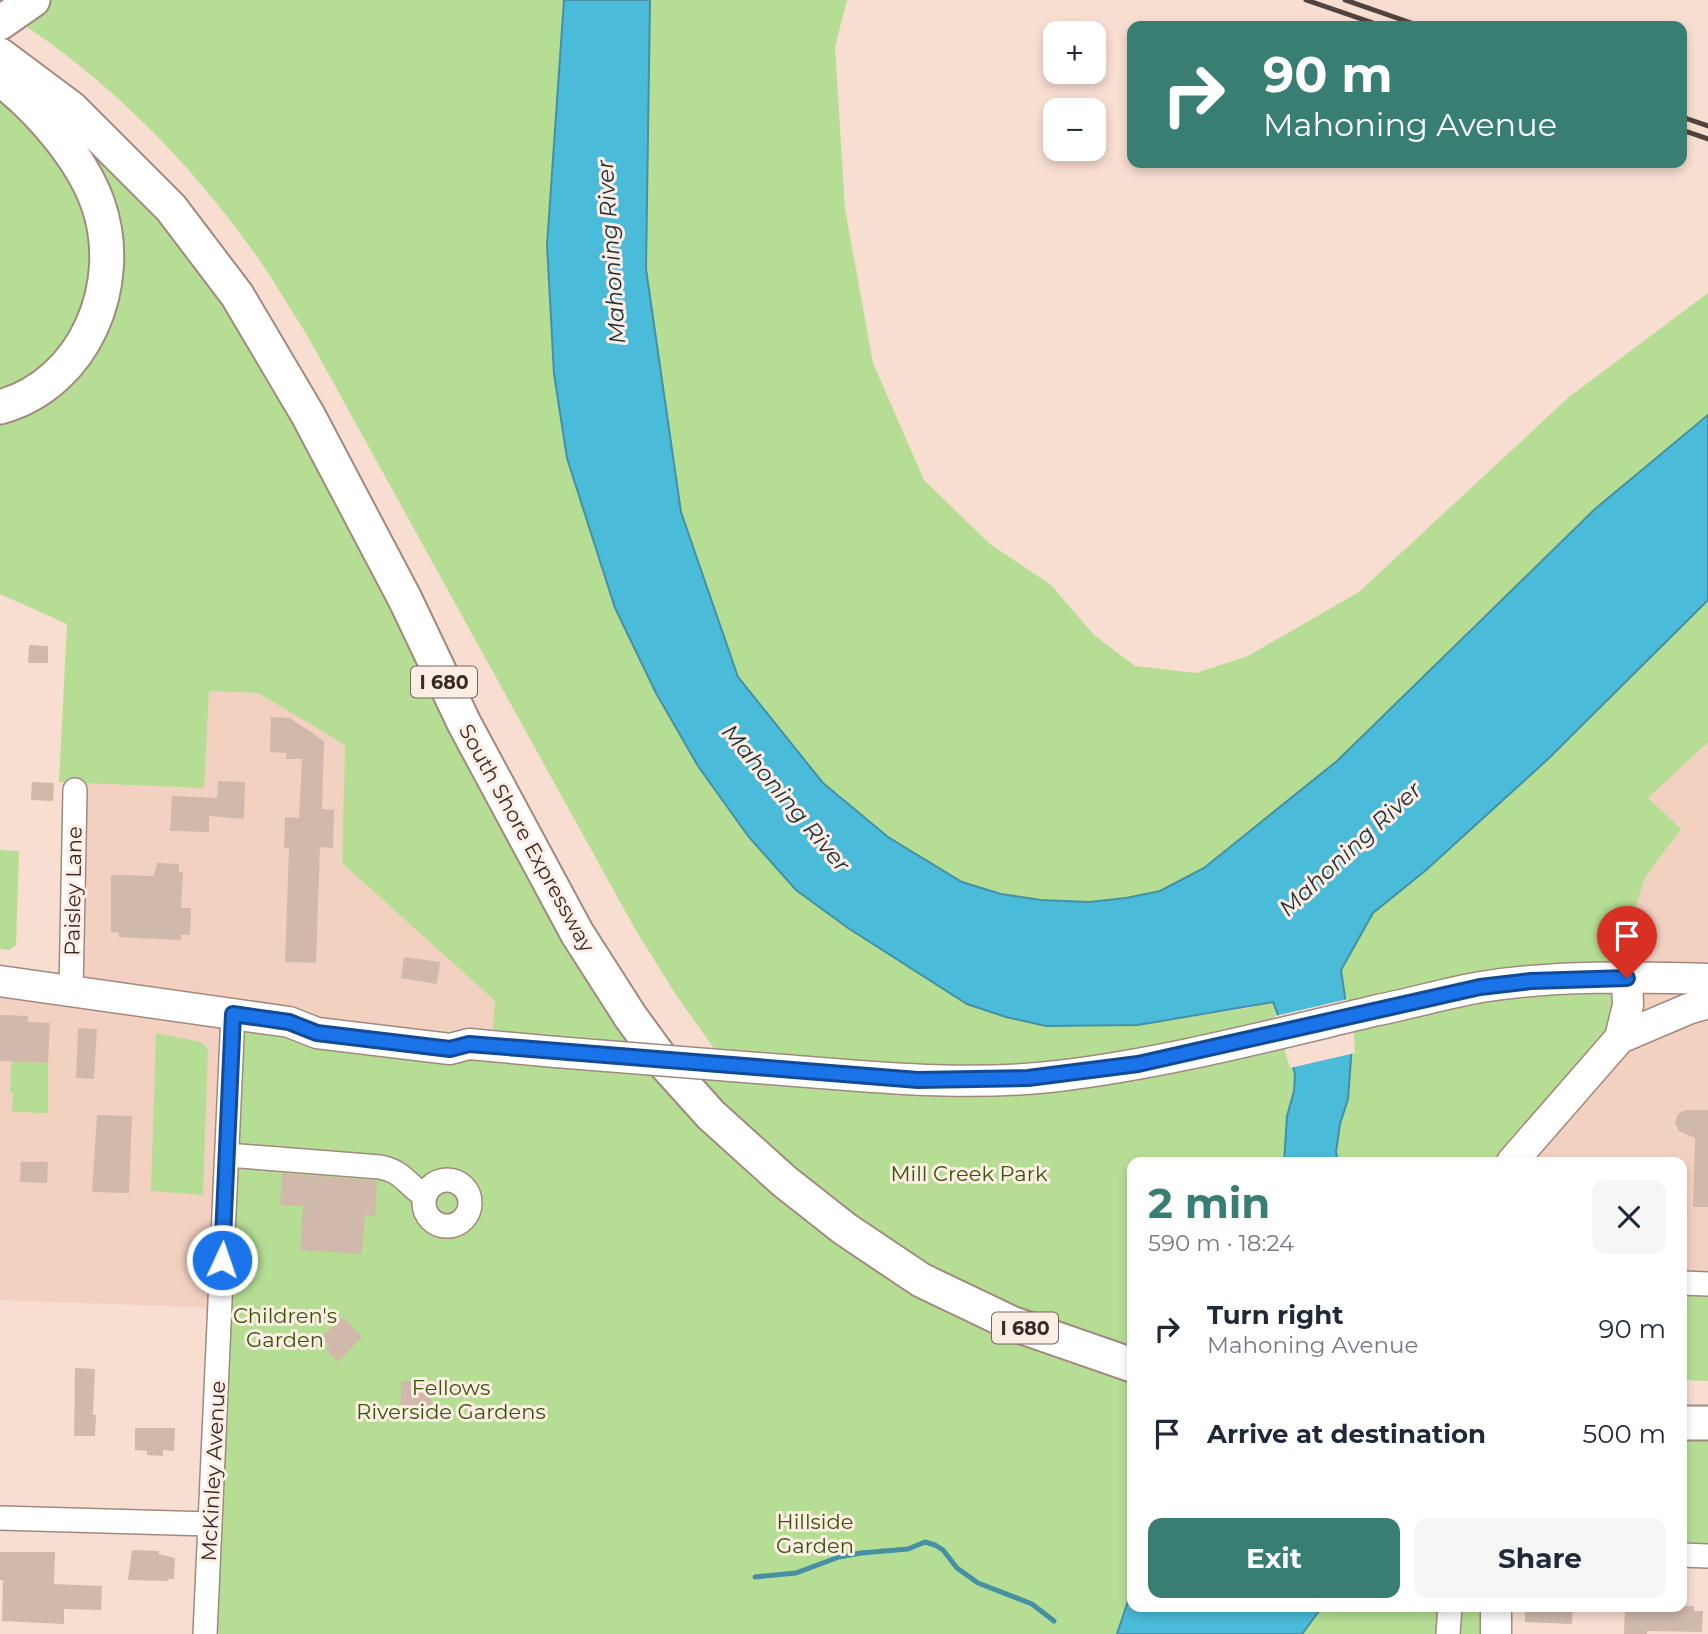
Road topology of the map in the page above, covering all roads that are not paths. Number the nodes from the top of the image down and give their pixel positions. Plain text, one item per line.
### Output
1 (33, 0) edge
2 (0, 23) edge
3 (0, 55) edge
4 (0, 79) edge
5 (0, 407) edge
6 (75, 790) dead end
7 (1627, 978) junction
8 (1708, 979) edge
9 (0, 981) edge
10 (71, 991) junction
11 (1708, 1003) edge
12 (233, 1014) junction
13 (1619, 1038) junction
14 (227, 1155) junction
15 (1516, 1157) edge
16 (425, 1196) dead end
17 (1687, 1283) edge
18 (1708, 1284) edge
19 (1127, 1363) edge
20 (1687, 1423) edge
21 (1708, 1423) edge
22 (0, 1518) edge
23 (210, 1524) junction
24 (1687, 1555) edge
25 (1708, 1556) edge
26 (1450, 1612) edge
27 (1496, 1612) edge
28 (205, 1634) edge
29 (1448, 1634) edge
30 (1496, 1634) edge

1 - 2 highway
3 - 19 highway, South Shore Expressway / I 680
4 - 5 highway
6 - 10 street, Paisley Lane
7 - 8 main road
7 - 12 main road, bridge
7 - 13 main road
9 - 10 main road
10 - 12 main road
11 - 13 main road
12 - 14 street, McKinley Avenue
13 - 15 main road
14 - 16 street
14 - 23 street, McKinley Avenue
17 - 18 street
20 - 21 highway
22 - 23 street
23 - 28 street, McKinley Avenue
24 - 25 street
26 - 29 street
27 - 30 main road

